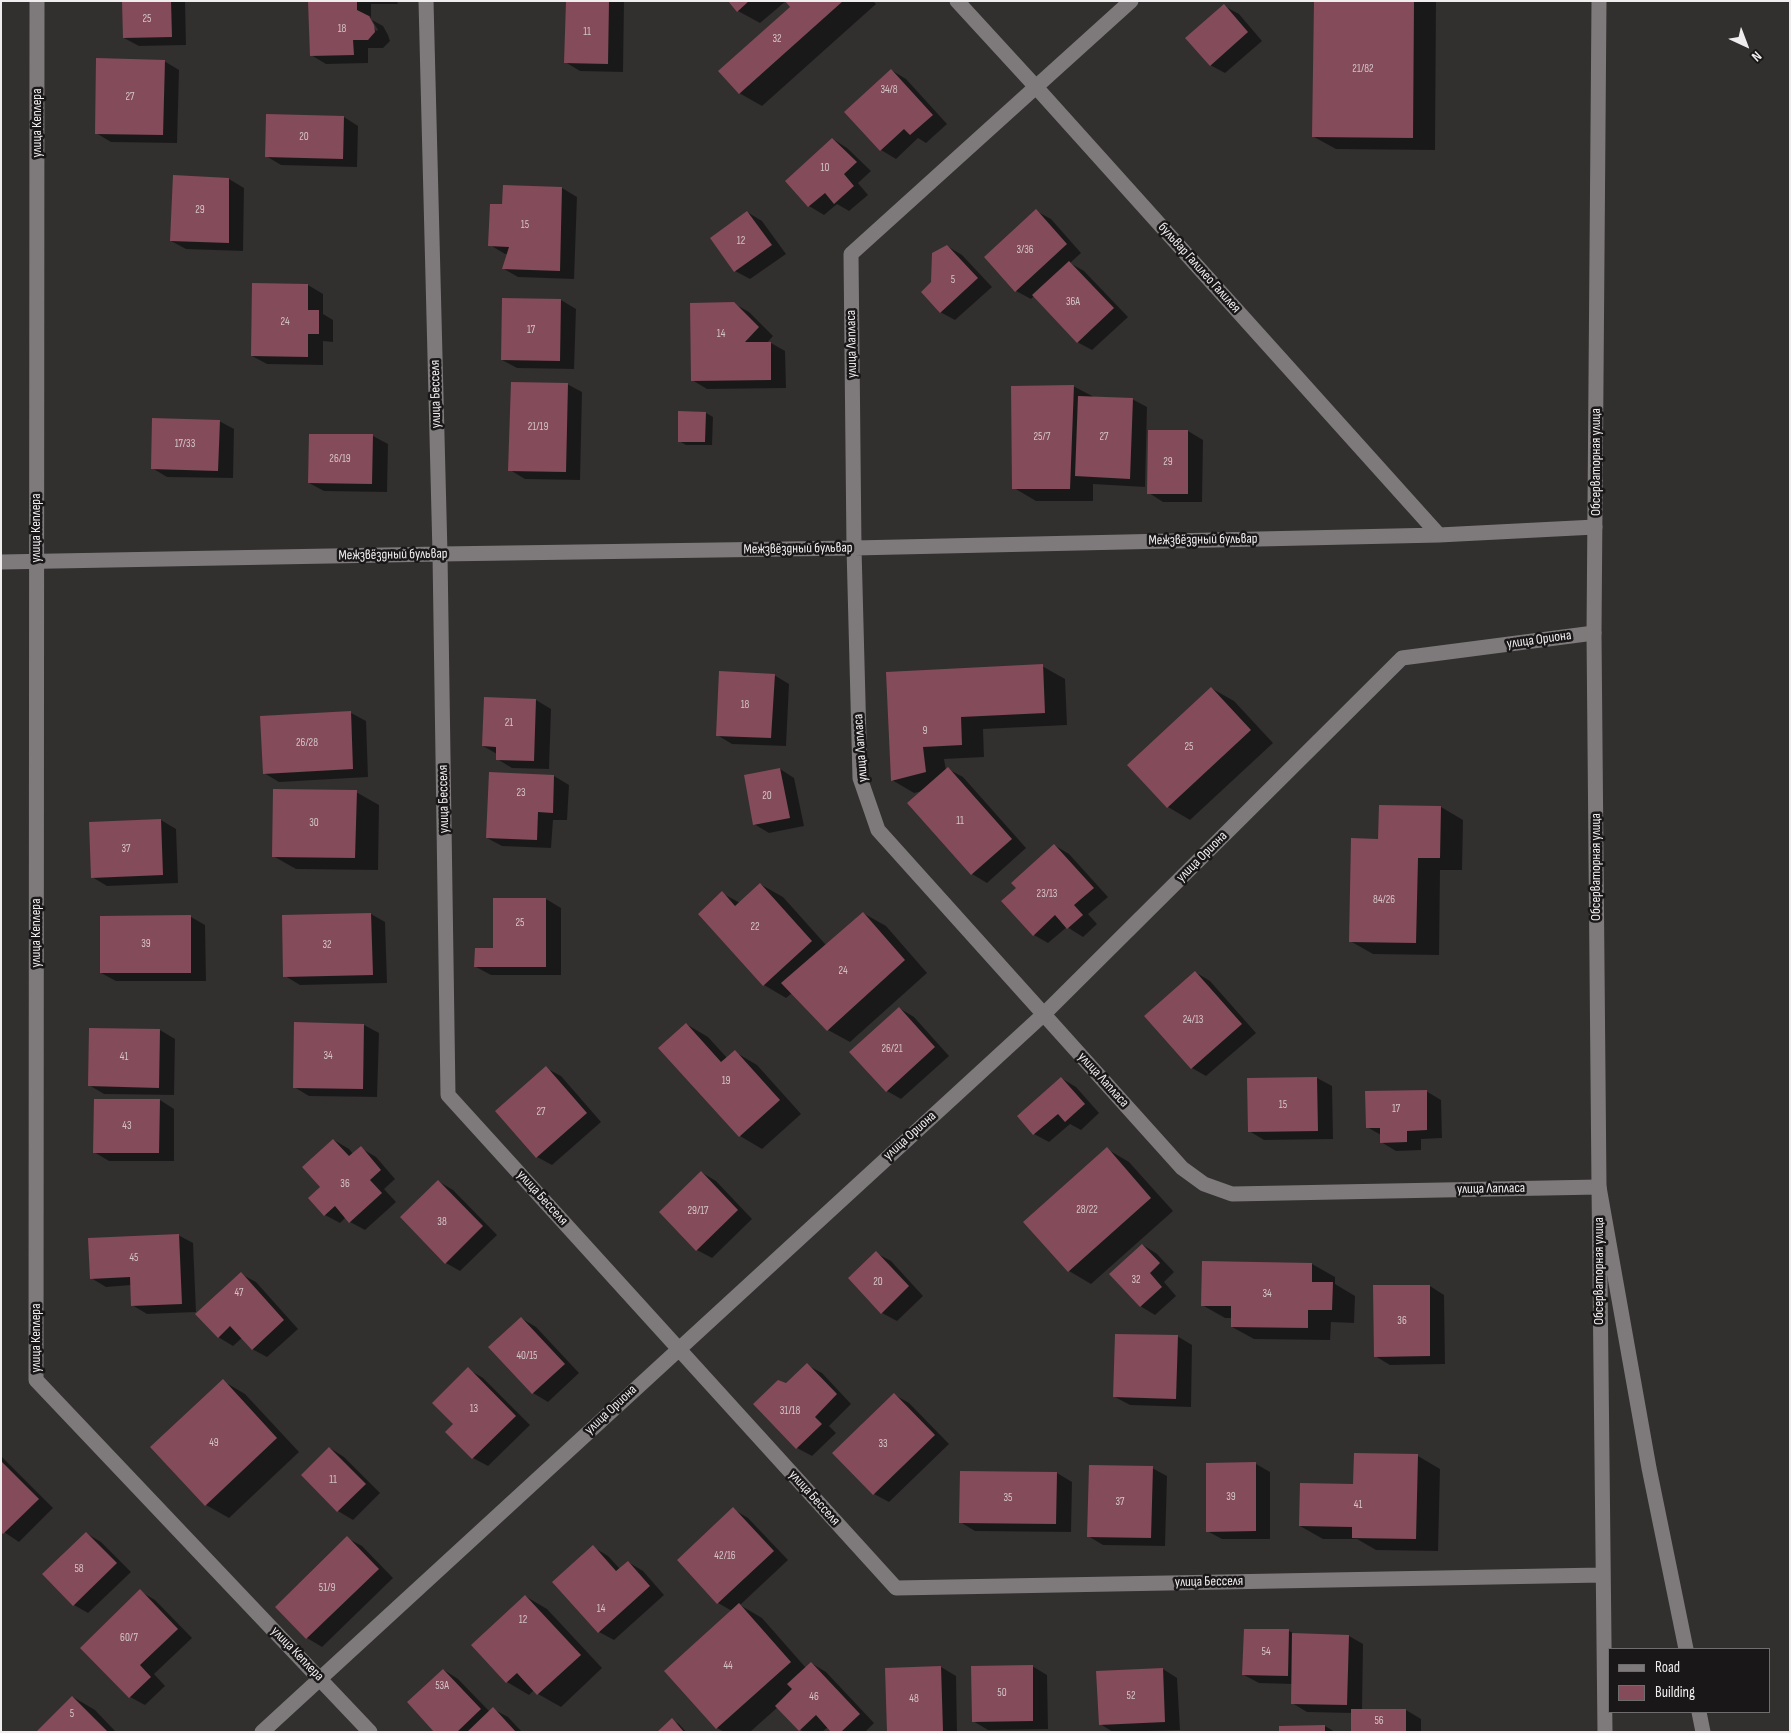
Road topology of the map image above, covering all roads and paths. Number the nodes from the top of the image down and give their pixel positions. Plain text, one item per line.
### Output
1 (37, 1) edge
2 (426, 1) edge
3 (957, 1) edge
4 (1131, 1) edge
5 (1599, 1) edge
6 (1036, 87) junction
7 (1595, 527) junction
8 (1439, 535) junction
9 (854, 548) junction
10 (440, 554) junction
11 (36, 561) junction
12 (1, 562) edge
13 (1594, 633) junction
14 (1044, 1014) junction
15 (1598, 1187) junction
16 (678, 1348) junction
17 (1602, 1575) junction
18 (1686, 1648) edge
19 (320, 1678) junction
20 (1699, 1713) edge
21 (262, 1732) edge
22 (370, 1732) edge
23 (1605, 1732) edge
24 (1704, 1732) edge

1 - 11 street, улица Кеплера
2 - 10 street, улица Бесселя
3 - 6 street, бульвар Галилео Галилея
4 - 6 street, улица Лапласа
5 - 7 street, Обсерваторная улица
6 - 8 street, бульвар Галилео Галилея
6 - 9 street, улица Лапласа
7 - 8 street, Межзвёздный бульвар
7 - 13 street, Обсерваторная улица
8 - 9 street, Межзвёздный бульвар
9 - 10 street, Межзвёздный бульвар
9 - 14 street, улица Лапласа
10 - 11 street, Межзвёздный бульвар
10 - 16 street, улица Бесселя
11 - 12 street, Межзвёздный бульвар
11 - 19 street, улица Кеплера
13 - 14 street, улица Ориона
13 - 15 street, Обсерваторная улица
14 - 15 street, улица Лапласа
14 - 16 street, улица Ориона
15 - 17 street, Обсерваторная улица
15 - 18 street
16 - 17 street, улица Бесселя
16 - 19 street, улица Ориона
17 - 23 street, Обсерваторная улица
19 - 21 street, улица Ориона
19 - 22 street, улица Кеплера
20 - 24 street

